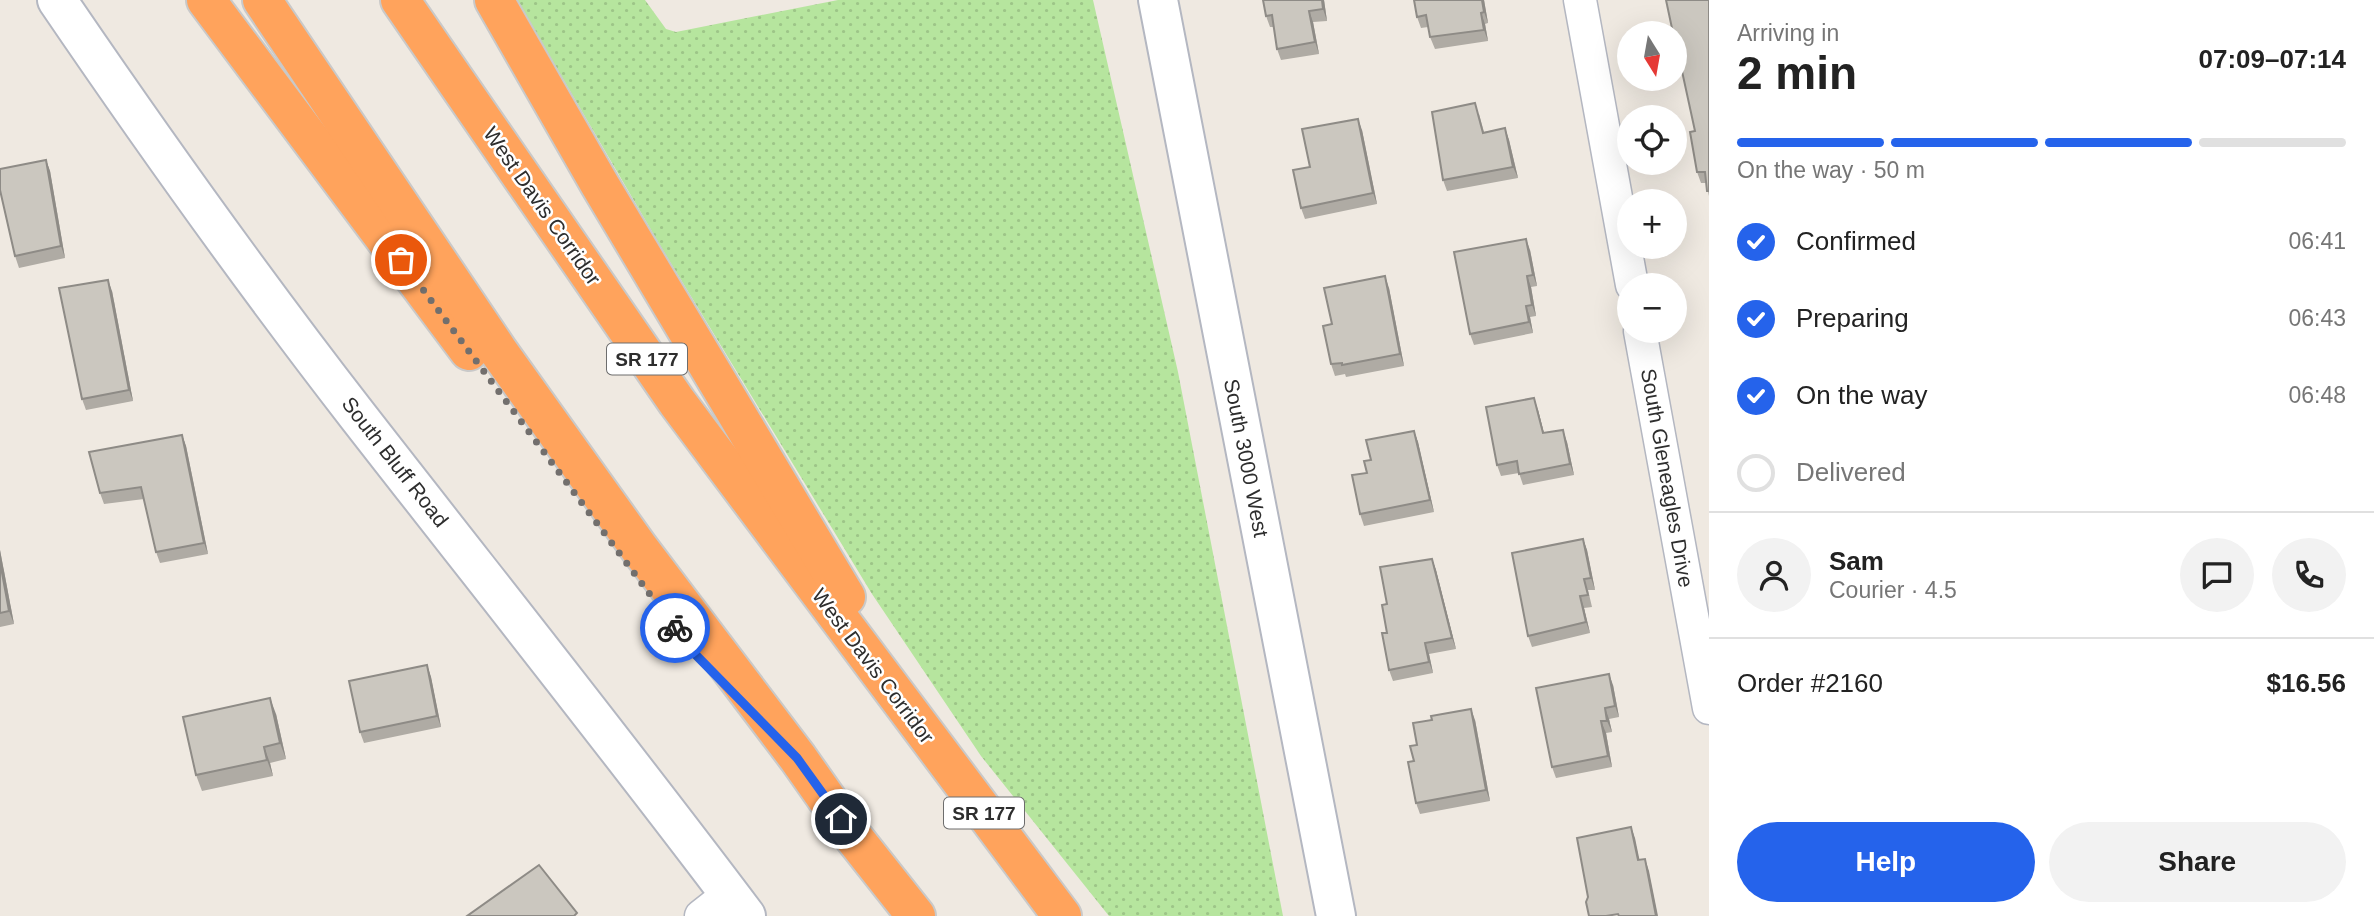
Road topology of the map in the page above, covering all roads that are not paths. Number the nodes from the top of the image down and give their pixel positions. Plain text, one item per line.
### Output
1 (57, 0) edge
2 (206, 0) edge
3 (262, 0) edge
4 (400, 0) edge
5 (494, 0) edge
6 (1158, 0) edge
7 (1580, 0) edge
8 (1630, 273) edge
9 (1642, 343) edge
10 (1709, 708) edge
11 (905, 710) junction
12 (797, 758) junction
13 (725, 909) edge
14 (916, 916) edge
15 (1062, 916) edge
16 (1336, 916) edge

1 - 13 street, South Bluff Road
2 - 12 highway
3 - 12 highway
4 - 11 highway, West Davis Corridor / SR 177
5 - 11 highway
6 - 16 street, South 3000 West
7 - 8 street
9 - 10 street, South Gleneagles Drive
11 - 15 highway, West Davis Corridor / SR 177
12 - 14 highway

